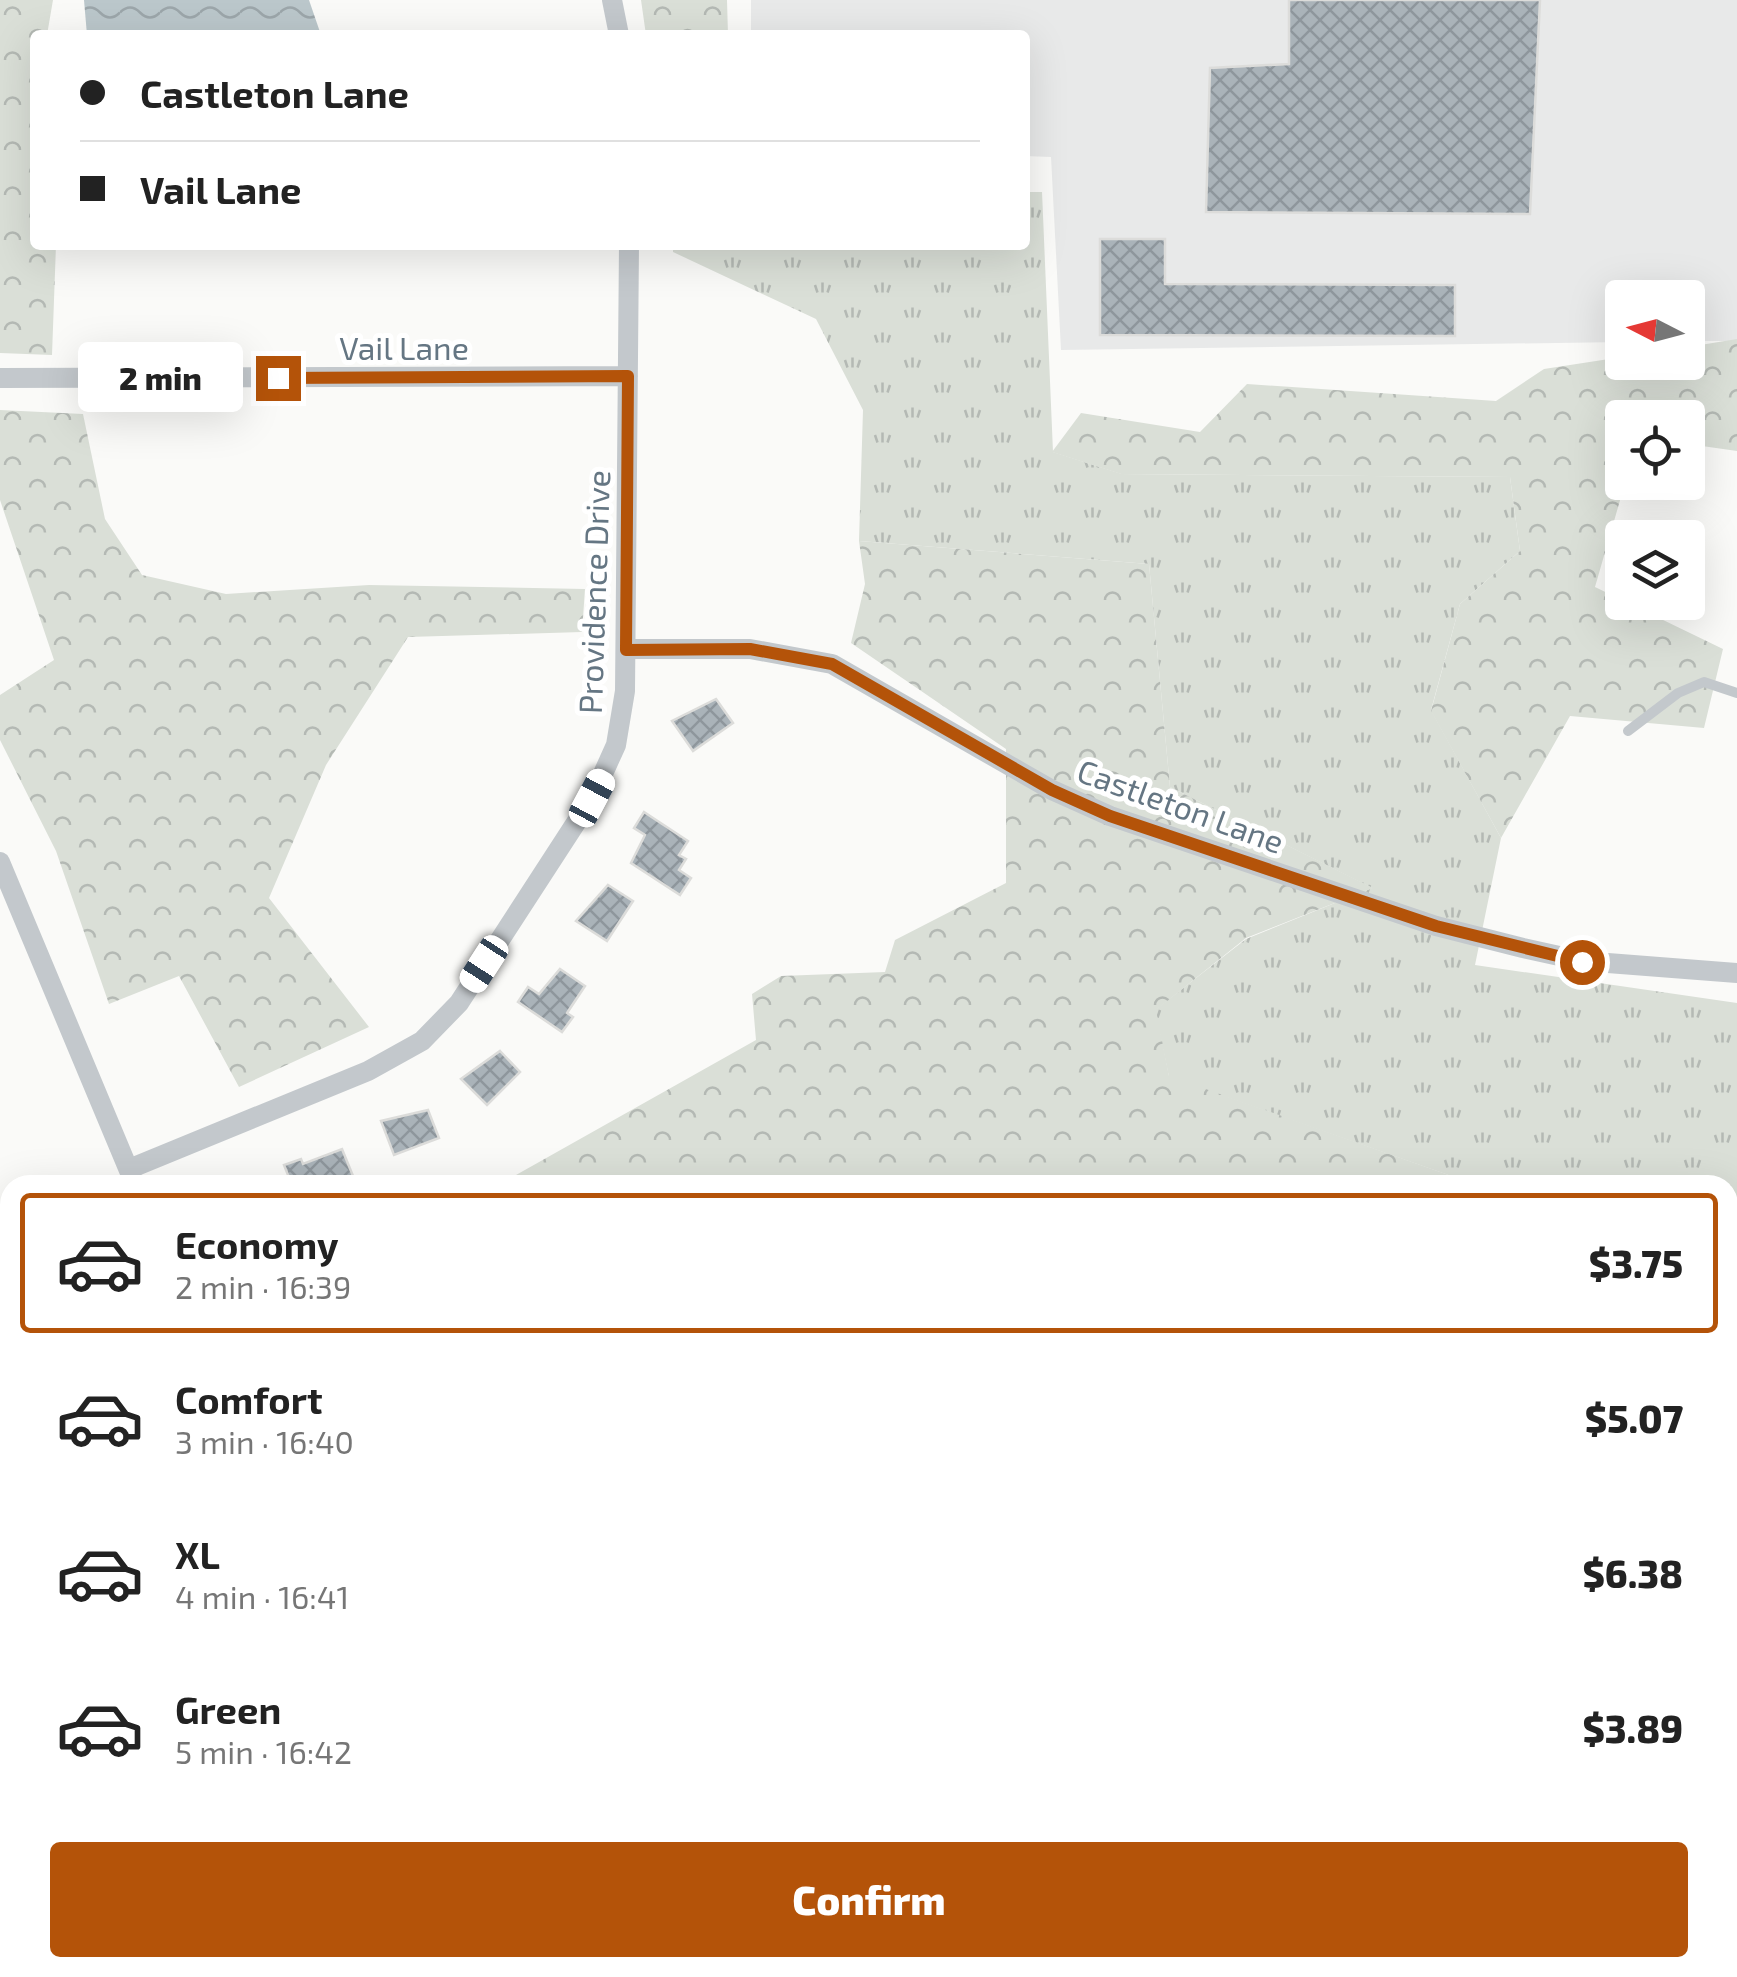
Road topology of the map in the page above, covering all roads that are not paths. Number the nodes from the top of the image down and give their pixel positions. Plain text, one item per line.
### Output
1 (612, 0) edge
2 (618, 30) edge
3 (629, 250) edge
4 (628, 376) junction
5 (0, 378) edge
6 (626, 650) junction
7 (1737, 693) edge
8 (1628, 731) dead end
9 (0, 862) edge
10 (1737, 972) edge
11 (131, 1175) edge
12 (136, 1175) edge

1 - 2 street
3 - 4 street, Providence Drive
4 - 5 street, Vail Lane
4 - 6 street, Providence Drive
6 - 10 street, Castleton Lane
6 - 12 street, Providence Drive
7 - 8 lane
9 - 11 street

